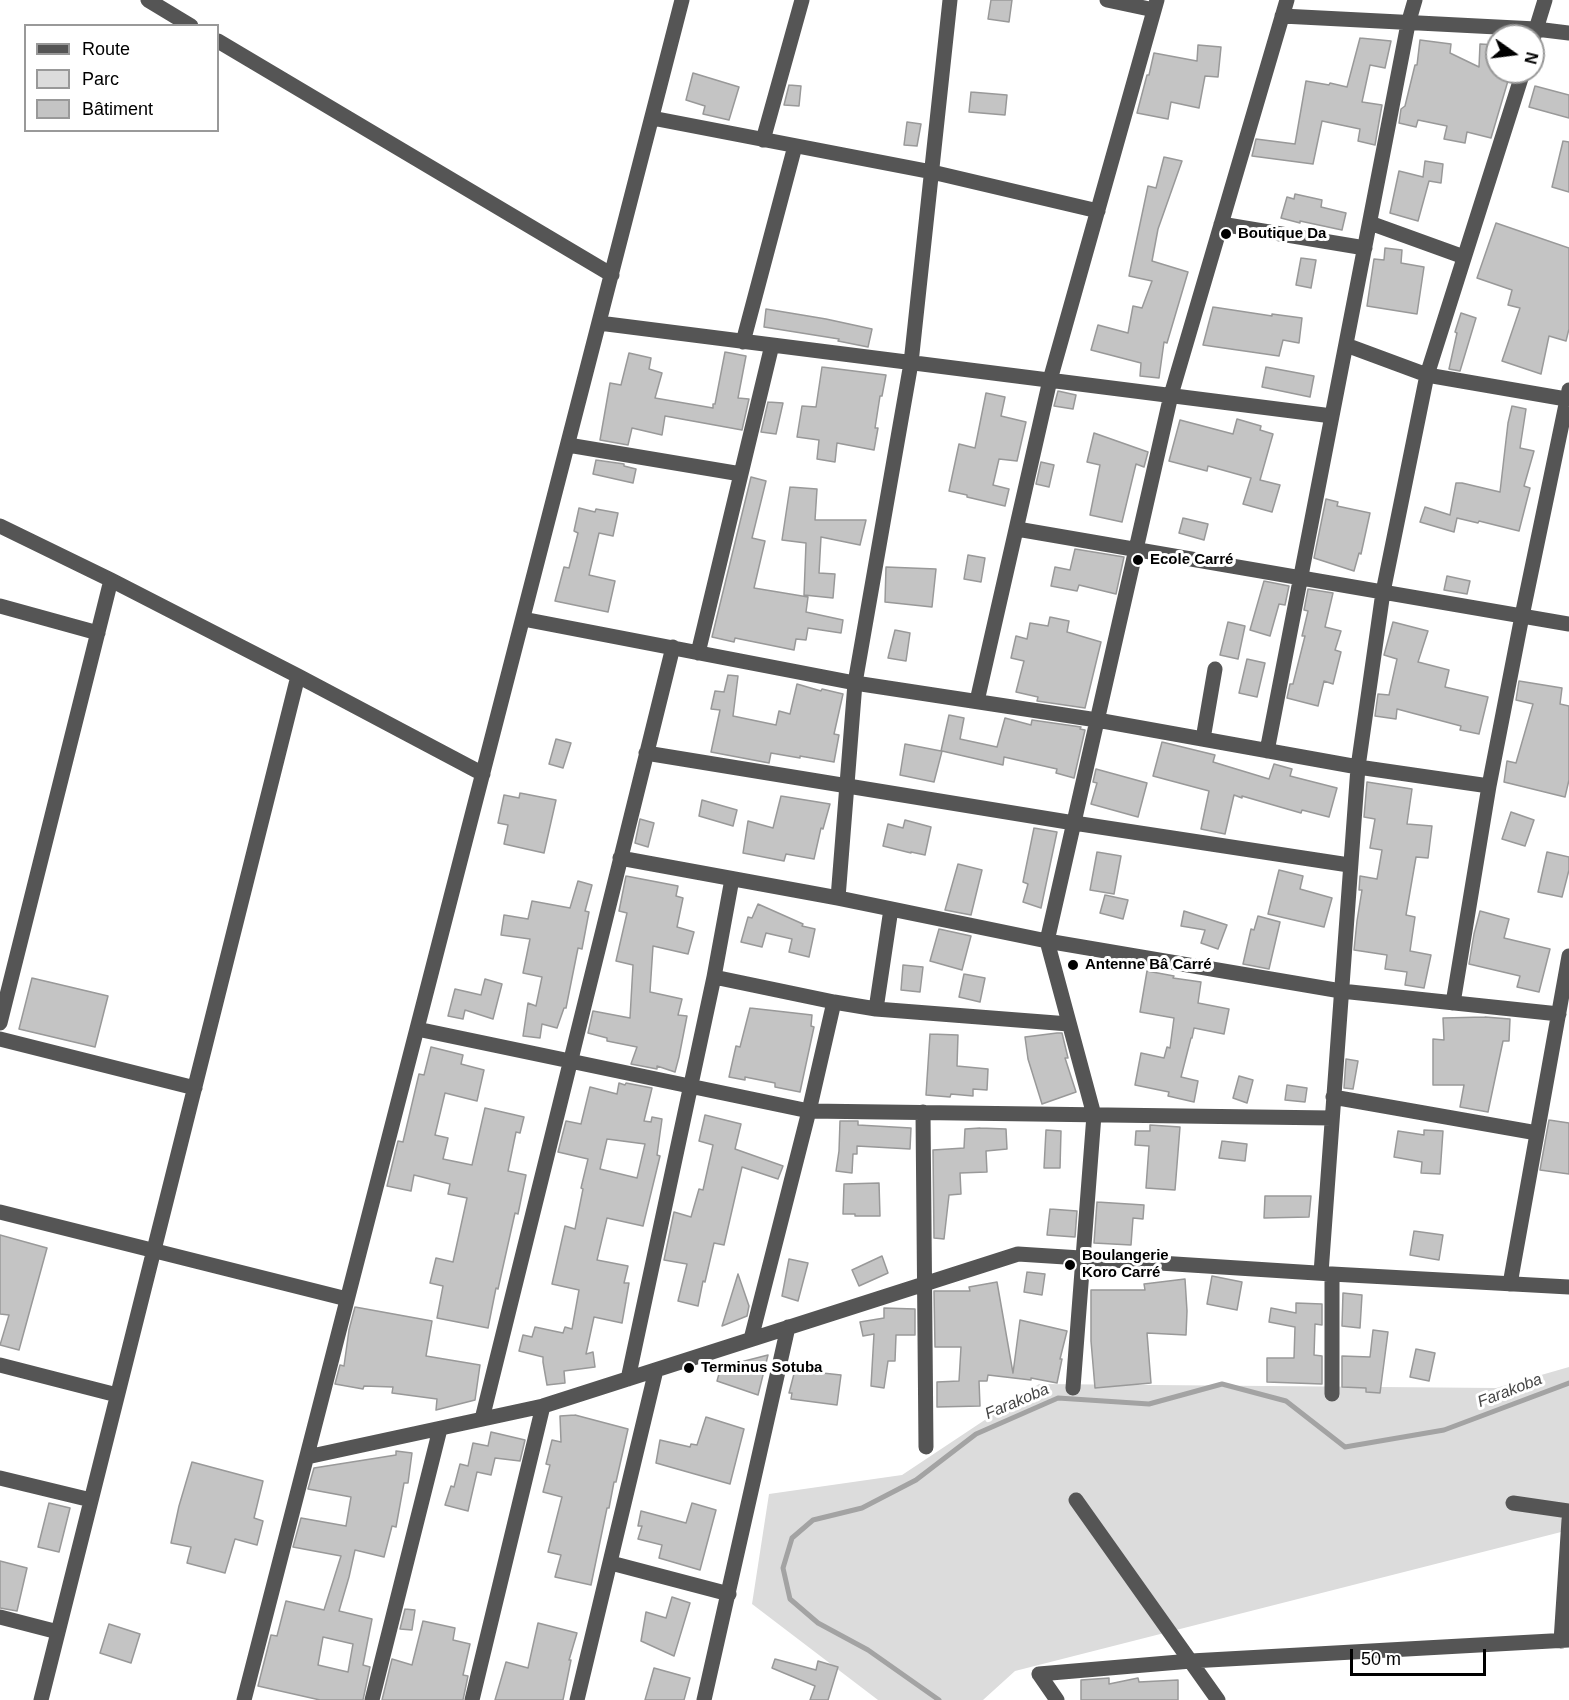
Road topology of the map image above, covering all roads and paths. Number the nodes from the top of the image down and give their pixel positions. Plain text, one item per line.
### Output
1 (148, 0) edge
2 (682, 0) edge
3 (802, 0) edge
4 (950, 0) edge
5 (1107, 0) edge
6 (1287, 0) edge
7 (1415, 0) edge
8 (1545, 0) edge
9 (1156, 5) edge
10 (1282, 16) junction
11 (188, 24) edge
12 (1408, 24) junction
13 (1537, 24) edge
14 (1485, 30) edge
15 (1569, 33) edge
16 (1545, 34) edge
17 (219, 42) edge
18 (1518, 84) edge
19 (652, 118) junction
20 (763, 140) junction
21 (795, 146) junction
22 (932, 172) junction
23 (1098, 211) junction
24 (1370, 223) junction
25 (1221, 224) junction
26 (1365, 248) junction
27 (1464, 257) junction
28 (612, 274) junction
29 (599, 323) junction
30 (743, 342) junction
31 (772, 345) junction
32 (1346, 345) junction
33 (911, 363) junction
34 (1427, 375) junction
35 (1050, 380) junction
36 (1171, 395) junction
37 (1568, 395) edge
38 (1332, 416) junction
39 (568, 445) junction
40 (741, 474) junction
41 (0, 526) edge
42 (1017, 529) junction
43 (1136, 549) junction
44 (1301, 578) junction
45 (111, 580) junction
46 (1383, 592) junction
47 (0, 606) edge
48 (1522, 616) junction
49 (523, 619) junction
50 (1569, 624) edge
51 (98, 633) junction
52 (673, 647) junction
53 (698, 653) junction
54 (1215, 669) dead end
55 (298, 676) junction
56 (855, 683) junction
57 (977, 702) junction
58 (1097, 720) junction
59 (1203, 739) junction
60 (1267, 751) junction
61 (646, 753) junction
62 (1358, 767) junction
63 (483, 774) junction
64 (847, 786) junction
65 (1489, 786) junction
66 (1074, 823) junction
67 (620, 858) junction
68 (1350, 865) junction
69 (732, 879) junction
70 (838, 898) junction
71 (891, 909) junction
72 (1047, 941) junction
73 (1569, 956) edge
74 (714, 977) junction
75 (1341, 991) junction
76 (834, 1002) junction
77 (1453, 1003) junction
78 (876, 1009) junction
79 (1559, 1014) junction
80 (0, 1023) edge
81 (1069, 1024) junction
82 (417, 1029) junction
83 (0, 1039) edge
84 (570, 1061) junction
85 (690, 1086) junction
86 (195, 1088) junction
87 (1333, 1097) junction
88 (809, 1110) junction
89 (922, 1112) junction
90 (1094, 1115) junction
91 (1332, 1118) junction
92 (1537, 1133) junction
93 (0, 1212) edge
94 (154, 1251) junction
95 (1083, 1258) junction
96 (1327, 1274) junction
97 (924, 1284) junction
98 (1510, 1284) junction
99 (1569, 1287) edge
100 (347, 1299) junction
101 (788, 1327) junction
102 (751, 1339) junction
103 (0, 1365) edge
104 (656, 1370) junction
105 (628, 1379) junction
106 (1073, 1388) dead end
107 (1332, 1394) dead end
108 (117, 1395) junction
109 (543, 1406) junction
110 (482, 1419) junction
111 (440, 1429) junction
112 (926, 1448) dead end
113 (307, 1457) junction
114 (0, 1478) edge
115 (91, 1500) junction
116 (1076, 1500) dead end
117 (1513, 1503) dead end
118 (1569, 1510) edge
119 (1569, 1520) edge
120 (611, 1563) junction
121 (729, 1594) junction
122 (0, 1617) edge
123 (58, 1632) junction
124 (1565, 1641) edge
125 (1191, 1661) junction
126 (41, 1700) edge
127 (244, 1700) edge
128 (372, 1700) edge
129 (472, 1700) edge
130 (577, 1700) edge
131 (704, 1700) edge
132 (1057, 1700) edge
133 (1218, 1700) edge

1 - 11 street
2 - 19 street
3 - 20 street
4 - 22 street
5 - 9 street
6 - 10 street
7 - 12 street
8 - 13 street
9 - 23 street
10 - 12 street
10 - 25 street
12 - 14 street
12 - 24 street
15 - 16 street
17 - 28 street
18 - 27 street
19 - 20 street
19 - 28 street
20 - 21 street
21 - 22 street
21 - 30 street
22 - 23 street
22 - 33 street
23 - 35 street
24 - 26 street
24 - 27 street
25 - 26 street
25 - 36 street
26 - 32 street
27 - 34 street
28 - 29 street
29 - 30 street
29 - 39 street
30 - 31 street
31 - 33 street
31 - 40 street
32 - 34 street
32 - 38 street
33 - 35 street
33 - 56 street
34 - 37 street
34 - 46 street
35 - 36 street
35 - 42 street
36 - 38 street
36 - 43 street
37 - 48 street
38 - 44 street
39 - 40 street
39 - 49 street
40 - 53 street
41 - 45 street
42 - 43 street
42 - 57 street
43 - 44 street
43 - 58 street
44 - 46 street
44 - 60 street
45 - 51 street
45 - 55 street
46 - 48 street
46 - 62 street
47 - 51 street
48 - 50 street
48 - 65 street
49 - 52 street
49 - 63 street
51 - 80 street
52 - 53 street
52 - 61 street
53 - 56 street
54 - 59 street
55 - 63 street
55 - 86 street
56 - 57 street
56 - 64 street
57 - 58 street
58 - 59 street
58 - 66 street
59 - 60 street
60 - 62 street
61 - 64 street
61 - 67 street
62 - 65 street
62 - 68 street
63 - 82 street
64 - 66 street
64 - 70 street
65 - 77 street
66 - 68 street
66 - 72 street
67 - 69 street
67 - 84 street
68 - 75 street
69 - 70 street
69 - 74 street
70 - 71 street
71 - 72 street
71 - 78 street
72 - 75 street
72 - 81 street
73 - 79 street
74 - 76 street
74 - 85 street
75 - 77 street
75 - 87 street
76 - 78 street
76 - 88 street
77 - 79 street
78 - 81 street
79 - 92 street
81 - 90 street
82 - 84 street
82 - 100 street
83 - 86 street
84 - 85 street
84 - 110 street
85 - 88 street
85 - 105 street
86 - 94 street
87 - 91 street
87 - 92 street
88 - 89 street
88 - 102 street
89 - 90 street
89 - 97 street
90 - 91 street
90 - 95 street
91 - 96 street
92 - 98 street
93 - 94 street
94 - 100 street
94 - 108 street
95 - 96 street
95 - 97 street
95 - 106 street
96 - 98 street
96 - 107 street
97 - 101 street
97 - 112 street
98 - 99 street
100 - 113 street
101 - 102 street
101 - 121 street
102 - 104 street
103 - 108 street
104 - 105 street
104 - 120 street
105 - 109 street
108 - 115 street
109 - 110 street
109 - 129 street
110 - 111 street
111 - 113 street
111 - 128 street
113 - 127 street
114 - 115 street
115 - 123 street
116 - 125 street
117 - 118 street
119 - 124 street
120 - 121 street
120 - 130 street
121 - 131 street
122 - 123 street
123 - 126 street
124 - 125 street
125 - 132 street
125 - 133 street

